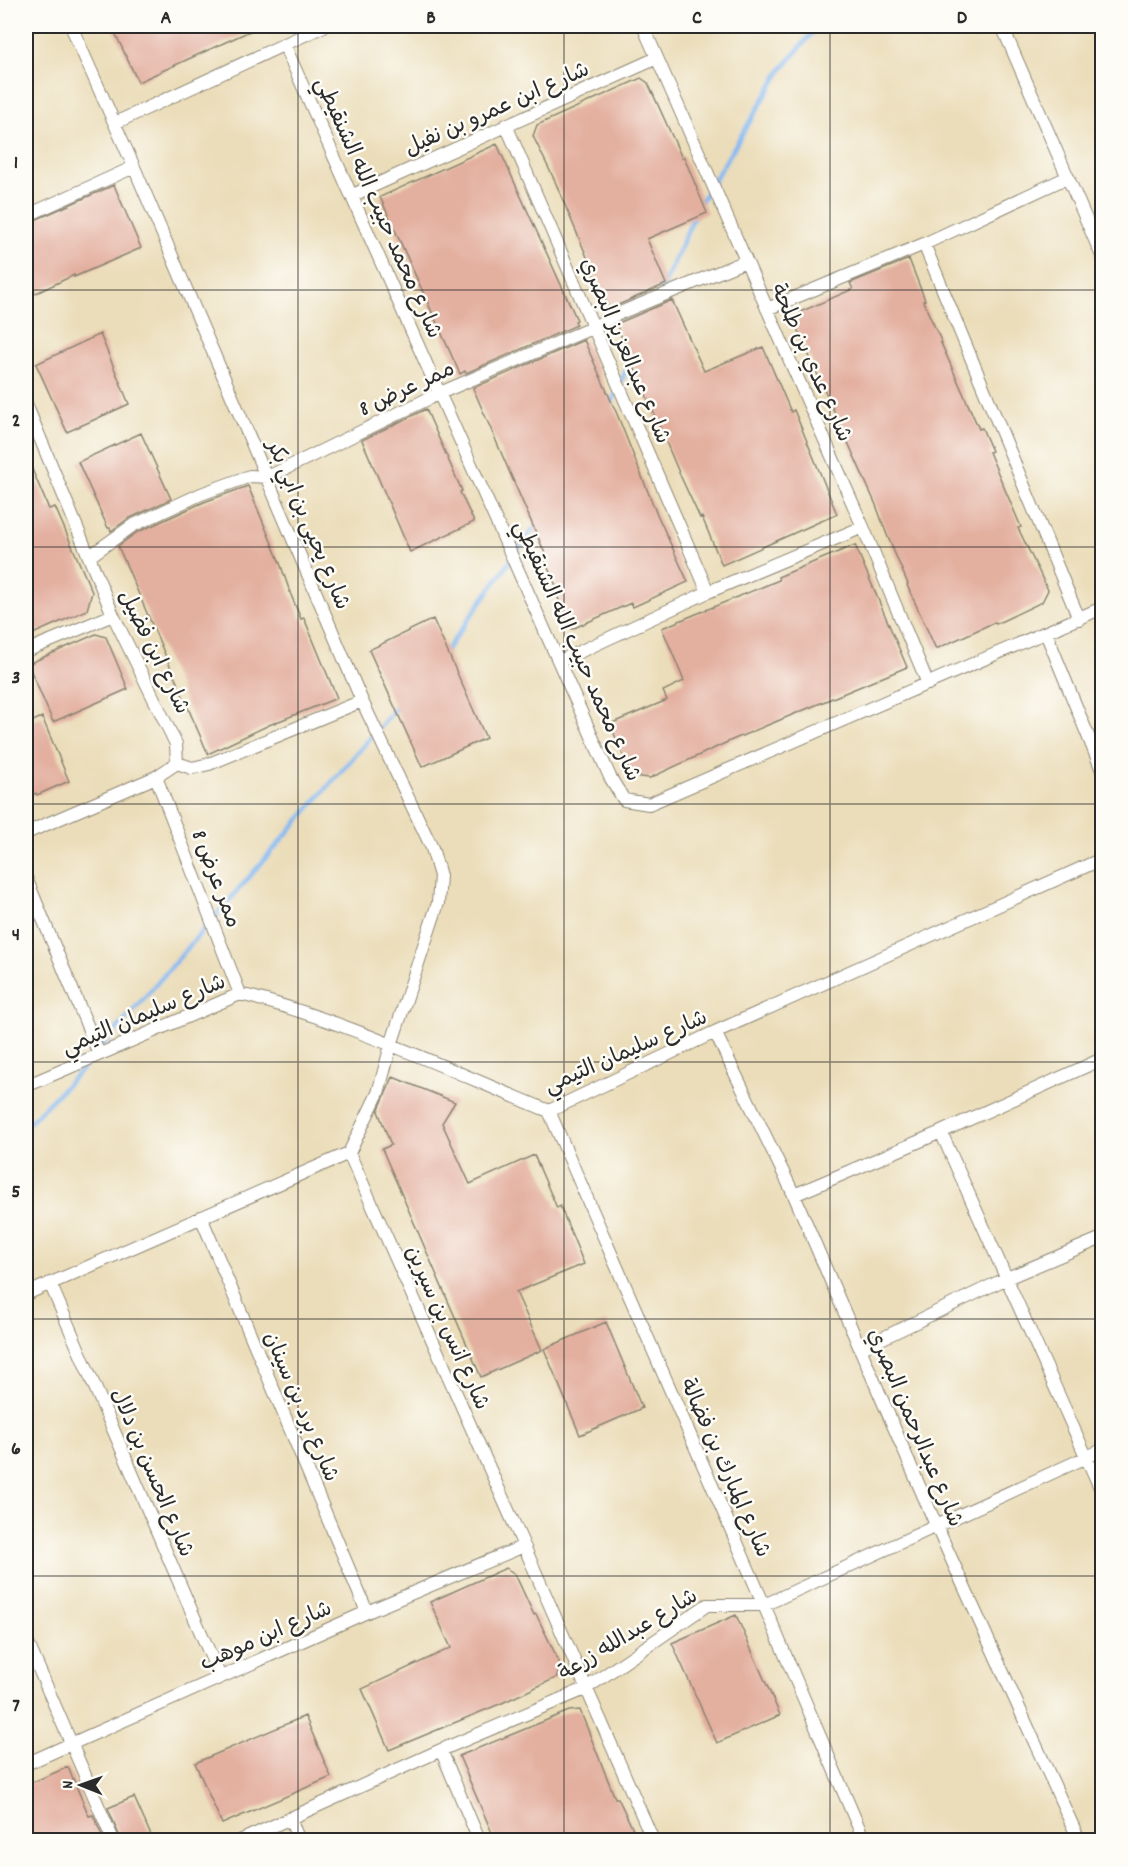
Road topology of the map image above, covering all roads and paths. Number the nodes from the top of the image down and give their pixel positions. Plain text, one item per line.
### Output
1 (71, 26) edge
2 (324, 26) edge
3 (643, 26) edge
4 (1002, 26) edge
5 (284, 44) junction
6 (657, 58) junction
7 (115, 123) junction
8 (506, 125) junction
9 (134, 167) junction
10 (1068, 177) junction
11 (353, 195) junction
12 (26, 216) edge
13 (924, 244) junction
14 (1102, 256) edge
15 (746, 261) junction
16 (767, 309) junction
17 (594, 327) junction
18 (440, 393) junction
19 (26, 404) edge
20 (268, 477) junction
21 (863, 527) junction
22 (90, 556) junction
23 (708, 592) junction
24 (1102, 608) edge
25 (113, 615) junction
26 (1079, 618) junction
27 (1046, 633) junction
28 (26, 651) edge
29 (560, 661) junction
30 (928, 684) junction
31 (362, 701) junction
32 (177, 763) junction
33 (1102, 770) edge
34 (156, 777) junction
35 (26, 833) edge
36 (1102, 860) edge
37 (26, 878) edge
38 (240, 994) junction
39 (715, 1032) junction
40 (391, 1045) junction
41 (99, 1054) junction
42 (1102, 1059) edge
43 (26, 1086) edge
44 (549, 1111) junction
45 (941, 1132) junction
46 (348, 1153) junction
47 (794, 1195) junction
48 (201, 1217) junction
49 (1102, 1238) edge
50 (1007, 1278) junction
51 (50, 1283) junction
52 (26, 1294) edge
53 (860, 1348) junction
54 (1102, 1450) edge
55 (1088, 1457) junction
56 (1102, 1492) edge
57 (936, 1525) junction
58 (524, 1546) junction
59 (764, 1605) junction
60 (367, 1612) junction
61 (26, 1639) edge
62 (219, 1677) junction
63 (585, 1689) junction
64 (70, 1744) junction
65 (441, 1750) junction
66 (26, 1764) edge
67 (290, 1819) junction
68 (112, 1840) edge
69 (242, 1840) edge
70 (299, 1840) edge
71 (478, 1840) edge
72 (653, 1840) edge
73 (864, 1840) edge
74 (1079, 1840) edge

1 - 7 street, شارع يحيى بن ابي بكر
2 - 5 street
3 - 6 street, شارع عدي بن طلحة
4 - 10 street
5 - 7 street
5 - 11 street, شارع محمد حبيب الله الشنقيطي
6 - 8 street, شارع ابن عمرو بن نفيل
6 - 15 street, شارع عدي بن طلحة
7 - 9 street, شارع يحيى بن ابي بكر
8 - 11 street, شارع ابن عمرو بن نفيل
8 - 17 street, شارع عبدالعزيز البصري
9 - 12 street
9 - 20 street, شارع يحيى بن ابي بكر
10 - 13 street
10 - 14 street
11 - 18 street, شارع محمد حبيب الله الشنقيطي
13 - 16 street
13 - 26 street
15 - 16 street, شارع عدي بن طلحة
15 - 17 street, ممر عرض 8
16 - 21 street, شارع عدي بن طلحة
17 - 18 street, ممر عرض 8
17 - 23 street, شارع عبدالعزيز البصري
18 - 20 street, ممر عرض 8
18 - 29 street, شارع محمد حبيب الله الشنقيطي
19 - 22 street, شارع ابن فضيل
20 - 22 street, ممر عرض 8
20 - 31 street, شارع يحيى بن ابي بكر
21 - 23 street
21 - 30 street, شارع عدي بن طلحة
22 - 25 street, شارع ابن فضيل
23 - 29 street
24 - 26 street, شارع محمد حبيب الله الشنقيطي
25 - 28 street
25 - 32 street, شارع ابن فضيل
26 - 27 street, شارع محمد حبيب الله الشنقيطي
27 - 30 street, شارع محمد حبيب الله الشنقيطي
27 - 33 street
29 - 30 street, شارع محمد حبيب الله الشنقيطي
31 - 32 street
31 - 40 street, شارع يحيى بن ابي بكر
32 - 34 street
34 - 35 street
34 - 38 street, ممر عرض 8
36 - 39 street, شارع سليمان التيمي
37 - 41 street
38 - 40 street, شارع سليمان التيمي
38 - 41 street, شارع سليمان التيمي
39 - 44 street, شارع سليمان التيمي
39 - 47 street, شارع عبدالرحمن البصري
40 - 44 street, شارع سليمان التيمي
40 - 46 street, شارع يحيى بن ابي بكر
41 - 43 street, شارع سليمان التيمي
42 - 45 street
44 - 59 street, شارع المبارك بن فضالة
45 - 47 street
45 - 50 street
46 - 48 street
46 - 58 street, شارع انس بن سيرين
47 - 53 street, شارع عبدالرحمن البصري
48 - 51 street
48 - 60 street, شارع برد بن سينان
49 - 50 street
50 - 53 street
50 - 55 street
51 - 52 street
51 - 62 street, شارع الحسن بن دلال
53 - 57 street, شارع عبدالرحمن البصري
54 - 55 street, شارع عبدالله زرعة
55 - 56 street
55 - 57 street, شارع عبدالله زرعة
57 - 59 street, شارع عبدالله زرعة
57 - 74 street, شارع عبدالرحمن البصري
58 - 60 street, شارع ابن موهب
58 - 63 street, شارع انس بن سيرين
59 - 63 street, شارع عبدالله زرعة
59 - 73 street, شارع المبارك بن فضالة
60 - 62 street, شارع ابن موهب
61 - 64 street
62 - 64 street, شارع ابن موهب
63 - 65 street, شارع عبدالله زرعة
63 - 72 street, شارع انس بن سيرين
64 - 66 street, شارع ابن موهب
64 - 68 street
65 - 67 street, شارع عبدالله زرعة
65 - 71 street
67 - 69 street, شارع عبدالله زرعة
67 - 70 street

